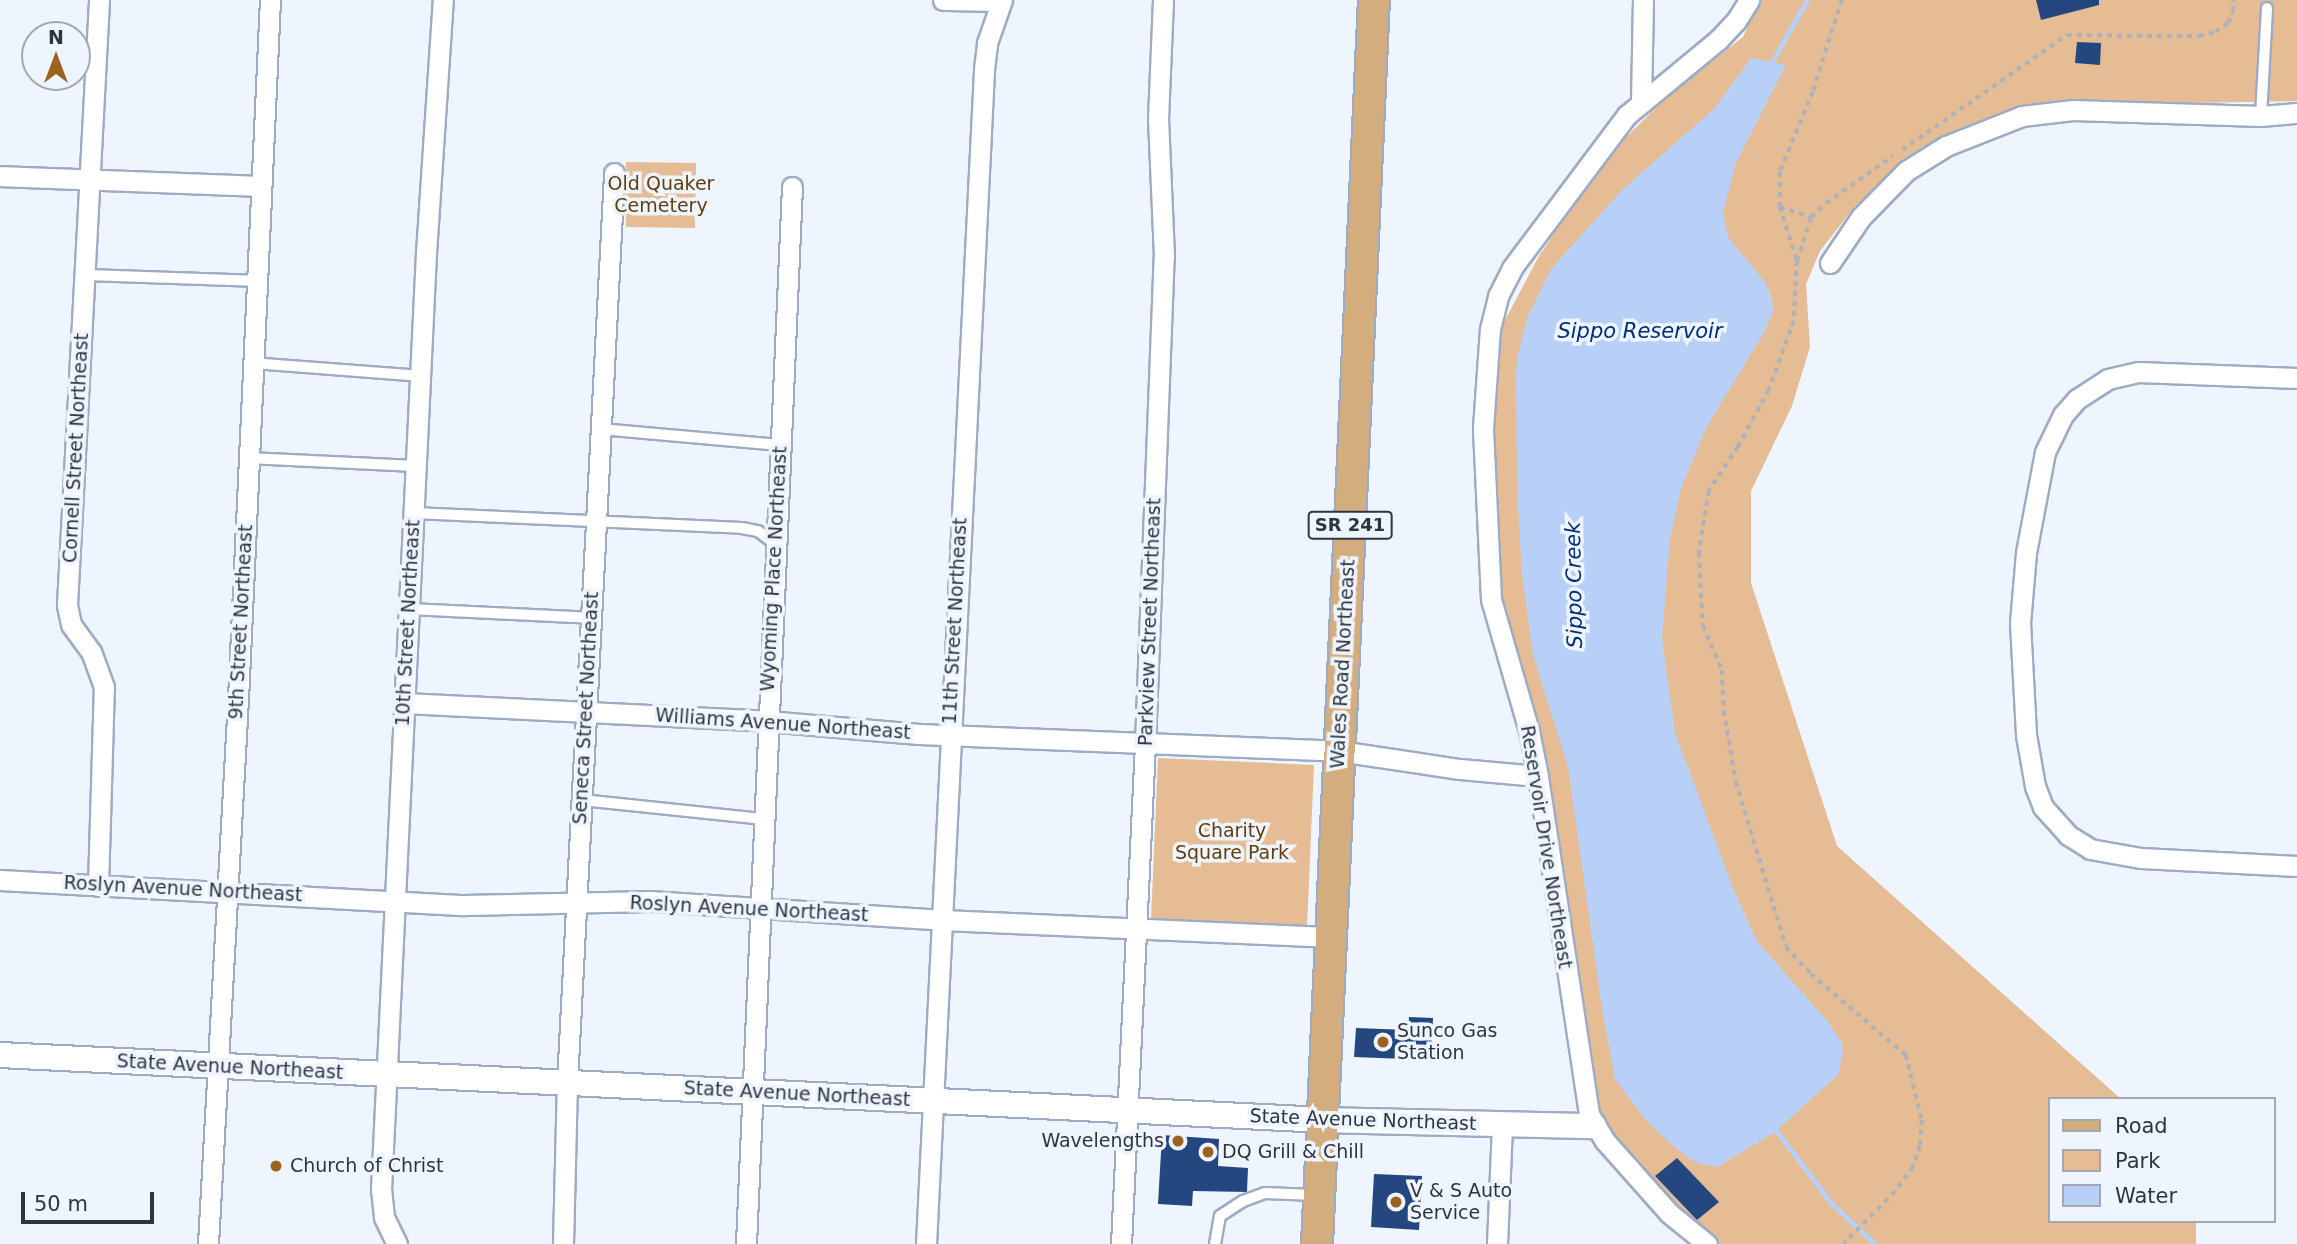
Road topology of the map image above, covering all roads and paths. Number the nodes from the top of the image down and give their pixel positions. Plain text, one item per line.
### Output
1 (99, 0) edge
2 (270, 0) edge
3 (443, 0) edge
4 (943, 0) edge
5 (1163, 0) edge
6 (1374, 0) edge
7 (1643, 0) edge
8 (1749, 0) edge
9 (1842, 0) edge
10 (2233, 0) edge
11 (1001, 1) edge
12 (2267, 8) dead end
13 (1641, 103) junction
14 (2297, 113) edge
15 (2261, 116) junction
16 (614, 173) dead end
17 (0, 176) edge
18 (90, 179) junction
19 (259, 186) junction
20 (792, 187) dead end
21 (1780, 207) junction
22 (1811, 217) junction
23 (1797, 261) junction
24 (1830, 263) dead end
25 (85, 275) junction
26 (255, 281) junction
27 (252, 363) junction
28 (420, 376) junction
29 (2297, 378) edge
30 (600, 429) junction
31 (780, 445) junction
32 (248, 458) junction
33 (416, 466) junction
34 (414, 513) junction
35 (595, 520) junction
36 (775, 544) junction
37 (409, 609) junction
38 (590, 618) junction
39 (404, 704) junction
40 (586, 711) junction
41 (767, 722) junction
42 (950, 735) junction
43 (1145, 744) junction
44 (1339, 751) junction
45 (1538, 776) junction
46 (582, 800) junction
47 (764, 819) junction
48 (2297, 866) edge
49 (0, 880) edge
50 (98, 886) junction
51 (227, 891) junction
52 (395, 902) junction
53 (577, 904) junction
54 (760, 908) junction
55 (941, 920) junction
56 (1136, 928) junction
57 (1330, 937) junction
58 (0, 1055) edge
59 (217, 1066) junction
60 (387, 1075) junction
61 (567, 1083) junction
62 (750, 1091) junction
63 (934, 1101) junction
64 (1128, 1109) junction
65 (1322, 1120) junction
66 (1502, 1125) junction
67 (1594, 1126) junction
68 (1319, 1195) junction
69 (208, 1244) edge
70 (397, 1244) edge
71 (563, 1244) edge
72 (746, 1244) edge
73 (926, 1244) edge
74 (1121, 1244) edge
75 (1215, 1244) edge
76 (1317, 1244) edge
77 (1497, 1244) edge
78 (1707, 1244) edge
79 (1844, 1244) edge

1 - 18 street, Cornell Street Northeast
2 - 19 street, 9th Street Northeast
3 - 28 street, 10th Street Northeast
4 - 11 street
5 - 43 street, Parkview Street Northeast
6 - 44 main road, Wales Road Northeast / SR 241
7 - 13 street
8 - 13 street, Reservoir Drive Northeast
9 - 21 path
10 - 22 path
11 - 42 street, 11th Street Northeast
12 - 15 lane
13 - 45 street, Reservoir Drive Northeast
14 - 15 street
15 - 24 street
16 - 30 street, Seneca Street Northeast
17 - 18 street
18 - 19 street
18 - 25 street, Cornell Street Northeast
19 - 26 street, 9th Street Northeast
20 - 31 street, Wyoming Place Northeast
21 - 22 path
21 - 23 path
22 - 23 path
23 - 79 path
25 - 26 lane
25 - 50 street, Cornell Street Northeast
26 - 27 street, 9th Street Northeast
27 - 28 lane
27 - 32 street, 9th Street Northeast
28 - 33 street, 10th Street Northeast
29 - 48 street
30 - 31 lane
30 - 35 street, Seneca Street Northeast
31 - 36 street, Wyoming Place Northeast
32 - 33 lane
32 - 51 street, 9th Street Northeast
33 - 34 street, 10th Street Northeast
34 - 35 lane
34 - 37 street, 10th Street Northeast
35 - 36 lane
35 - 38 street, Seneca Street Northeast
36 - 41 street, Wyoming Place Northeast
37 - 38 lane
37 - 39 street, 10th Street Northeast
38 - 40 street, Seneca Street Northeast
39 - 40 street, Williams Avenue Northeast
39 - 52 street, 10th Street Northeast
40 - 41 street, Williams Avenue Northeast
40 - 46 street, Seneca Street Northeast
41 - 42 street, Williams Avenue Northeast
41 - 47 street, Wyoming Place Northeast
42 - 43 street, Williams Avenue Northeast
42 - 55 street, 11th Street Northeast
43 - 44 street, Williams Avenue Northeast
43 - 56 street, Parkview Street Northeast
44 - 45 street, Williams Avenue Northeast
44 - 57 main road, Wales Road Northeast / SR 241
45 - 67 street, Reservoir Drive Northeast
46 - 47 lane
46 - 53 street, Seneca Street Northeast
47 - 54 street, Wyoming Place Northeast
49 - 50 street, Roslyn Avenue Northeast
50 - 51 street, Roslyn Avenue Northeast
51 - 52 street, Roslyn Avenue Northeast
51 - 59 street, 9th Street Northeast
52 - 53 street, Roslyn Avenue Northeast
52 - 60 street, 10th Street Northeast
53 - 54 street, Roslyn Avenue Northeast
53 - 61 street, Seneca Street Northeast
54 - 55 street, Roslyn Avenue Northeast
54 - 62 street, Wyoming Place Northeast
55 - 56 street, Roslyn Avenue Northeast
55 - 63 street, 11th Street Northeast
56 - 57 street, Roslyn Avenue Northeast
56 - 64 street, Parkview Street Northeast
57 - 65 main road, Wales Road Northeast / SR 241
58 - 59 street, State Avenue Northeast
59 - 60 street, State Avenue Northeast
59 - 69 street, 9th Street Northeast
60 - 61 street, State Avenue Northeast
60 - 70 street, 10th Street Northeast
61 - 62 street, State Avenue Northeast
61 - 71 street, Seneca Street Northeast
62 - 63 street, State Avenue Northeast
62 - 72 street, Wyoming Place Northeast
63 - 64 street, State Avenue Northeast
63 - 73 street, 11th Street Northeast
64 - 65 street, State Avenue Northeast
64 - 74 street, Parkview Street Northeast
65 - 66 street, State Avenue Northeast
65 - 68 main road, Wales Road Northeast / SR 241
66 - 67 street, State Avenue Northeast
66 - 77 street
67 - 78 street, Reservoir Drive Northeast
68 - 75 lane
68 - 76 main road, Wales Road Northeast / SR 241

